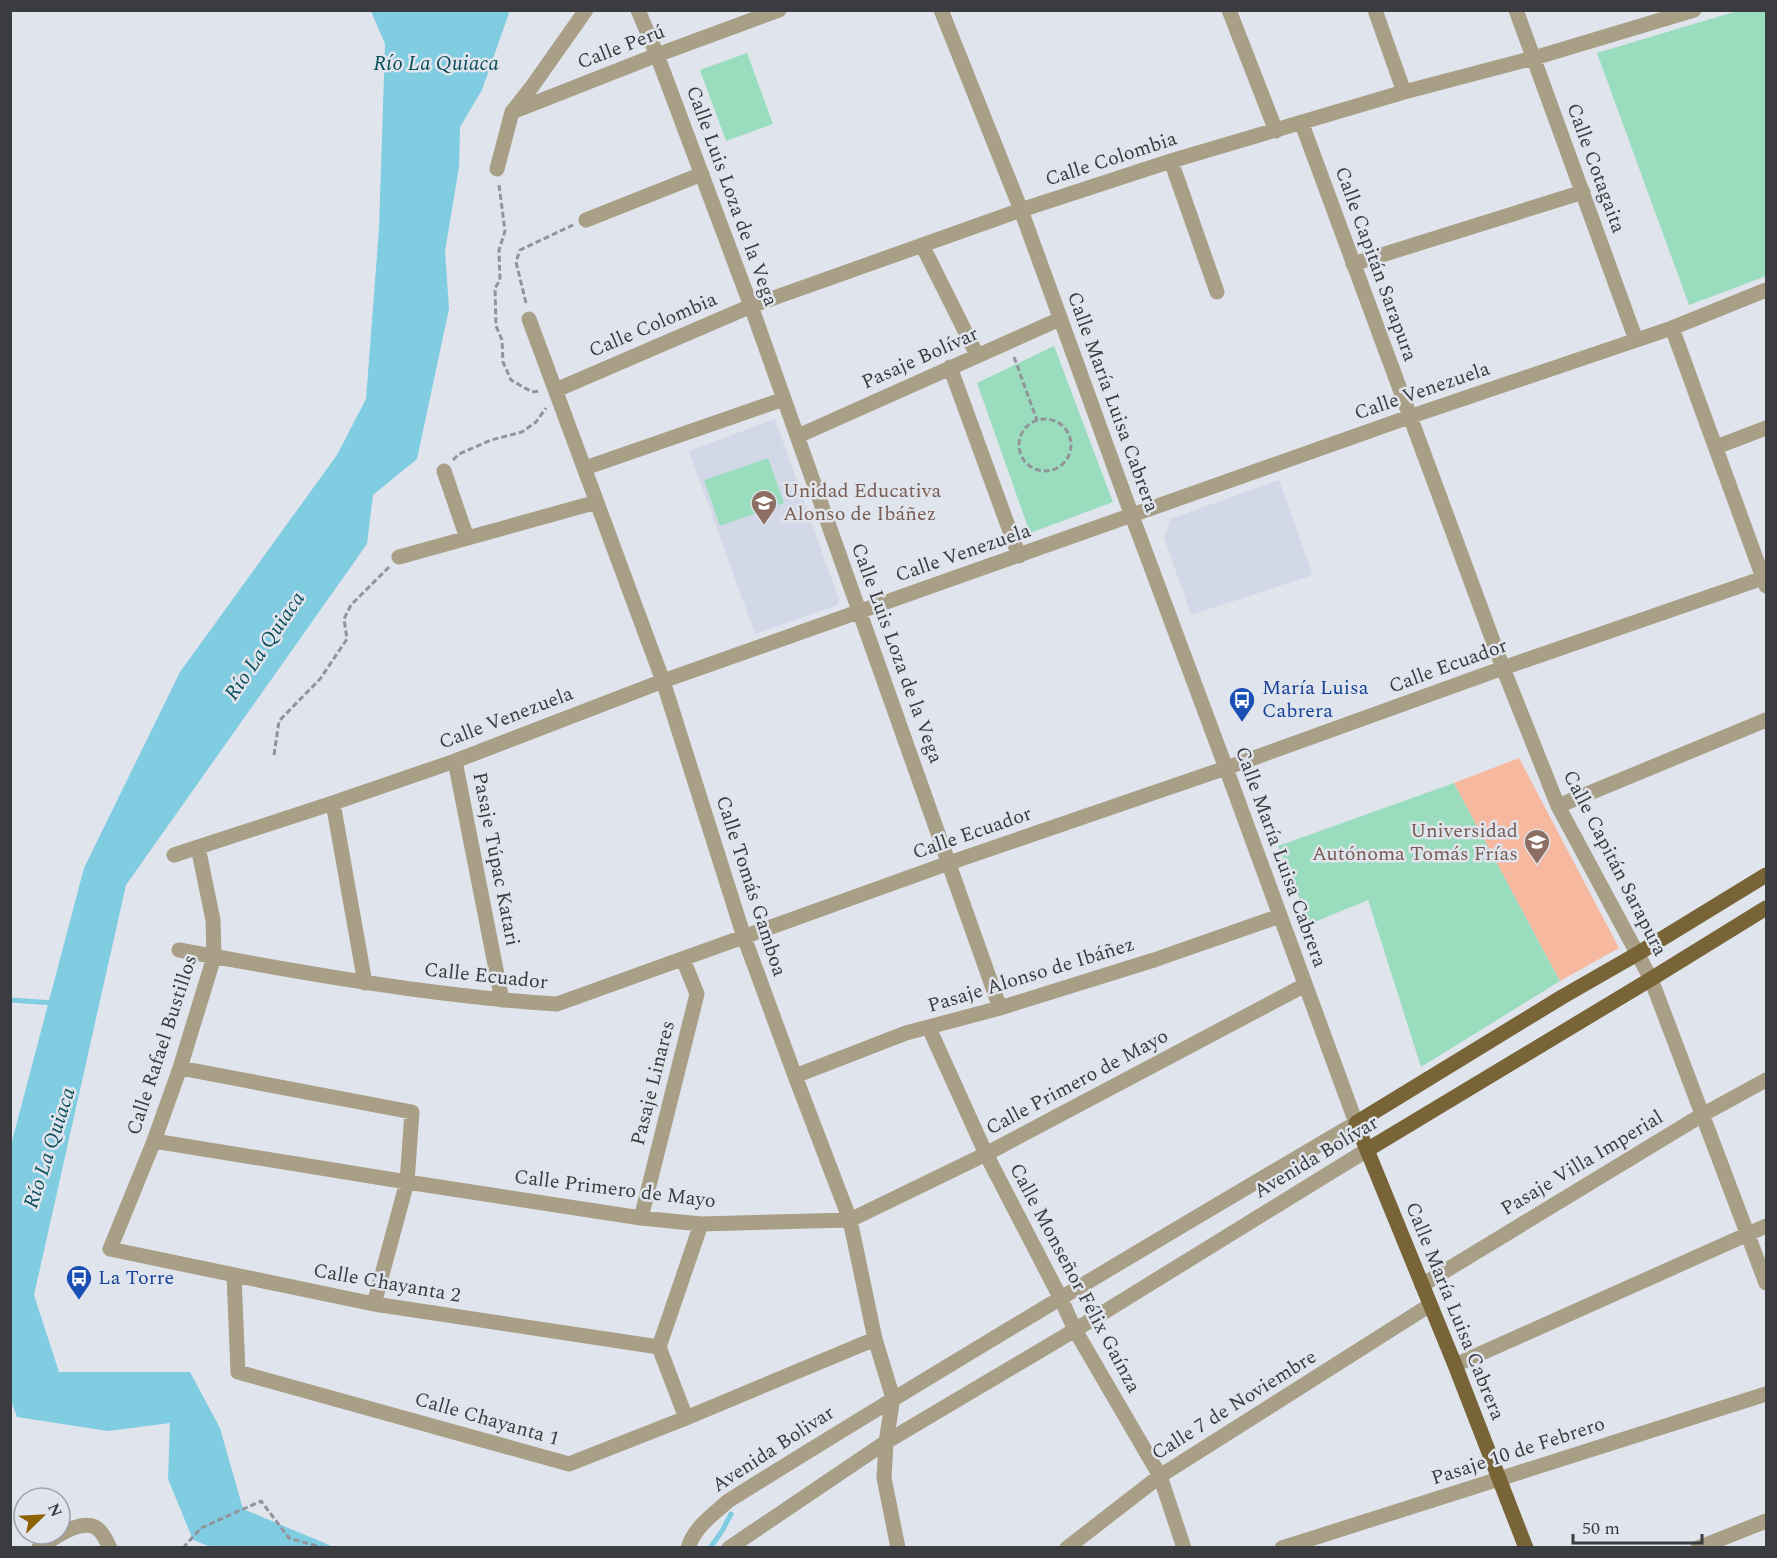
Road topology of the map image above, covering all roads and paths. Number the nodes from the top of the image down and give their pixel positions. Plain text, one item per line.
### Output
1 (586, 10) edge
2 (638, 10) edge
3 (778, 10) edge
4 (941, 10) edge
5 (1229, 10) edge
6 (1375, 10) edge
7 (1516, 10) edge
8 (1694, 10) edge
9 (1647, 17) edge
10 (657, 56) junction
11 (1534, 58) junction
12 (1404, 92) junction
13 (512, 112) junction
14 (1302, 124) junction
15 (1276, 131) junction
16 (1171, 161) junction
17 (497, 169) joint
18 (702, 174) junction
19 (1583, 192) junction
20 (1021, 210) junction
21 (586, 219) joint
22 (922, 245) junction
23 (1353, 264) junction
24 (1767, 290) edge
25 (1217, 292) dead end
26 (751, 306) junction
27 (529, 319) joint
28 (1060, 319) junction
29 (1672, 328) junction
30 (1636, 340) junction
31 (1009, 341) junction
32 (977, 355) junction
33 (950, 367) junction
34 (556, 390) junction
35 (784, 399) junction
36 (1410, 417) junction
37 (1037, 420) junction
38 (1767, 428) edge
39 (798, 436) junction
40 (1716, 447) junction
41 (585, 468) junction
42 (444, 471) joint
43 (597, 501) junction
44 (1132, 516) junction
45 (467, 538) junction
46 (1019, 556) junction
47 (399, 557) joint
48 (1766, 580) edge
49 (860, 612) junction
50 (1503, 668) junction
51 (663, 681) junction
52 (1767, 720) edge
53 (274, 755) dead end
54 (455, 761) junction
55 (1226, 768) junction
56 (333, 803) junction
57 (1558, 806) junction
58 (198, 847) junction
59 (174, 855) dead end
60 (949, 863) junction
61 (1767, 875) edge
62 (1767, 908) edge
63 (1280, 916) junction
64 (744, 937) junction
65 (178, 950) dead end
66 (1637, 954) junction
67 (214, 957) junction
68 (683, 959) junction
69 (1651, 980) junction
70 (365, 983) junction
71 (1305, 985) junction
72 (502, 1000) junction
73 (1000, 1008) junction
74 (929, 1028) junction
75 (180, 1068) junction
76 (795, 1076) junction
77 (1767, 1080) edge
78 (1702, 1115) junction
79 (1356, 1123) junction
80 (154, 1141) junction
81 (1366, 1150) junction
82 (986, 1154) junction
83 (406, 1182) junction
84 (641, 1218) junction
85 (850, 1220) junction
86 (701, 1224) junction
87 (1767, 1227) edge
88 (1748, 1236) junction
89 (110, 1249) joint
90 (234, 1275) junction
91 (1767, 1282) edge
92 (1422, 1285) junction
93 (1060, 1297) junction
94 (374, 1305) junction
95 (1430, 1305) junction
96 (1075, 1330) junction
97 (875, 1339) junction
98 (659, 1347) junction
99 (1455, 1365) junction
100 (1767, 1394) edge
101 (893, 1398) junction
102 (686, 1418) junction
103 (886, 1442) junction
104 (1160, 1476) junction
105 (1499, 1478) junction
106 (1767, 1521) edge
107 (39, 1548) edge
108 (110, 1548) edge
109 (183, 1548) edge
110 (324, 1548) edge
111 (688, 1548) edge
112 (729, 1548) edge
113 (898, 1548) edge
114 (1067, 1548) edge
115 (1184, 1548) edge
116 (1282, 1548) edge
117 (1526, 1548) edge
118 (1698, 1548) edge

1 - 13 street
2 - 10 street, Calle Luis Loza de la Vega
3 - 10 street, Calle Perú
4 - 20 street, Calle María Luisa Cabrera
5 - 15 street
6 - 12 street
7 - 11 street, Calle Cotagaita
8 - 9 street, Calle Colombia
9 - 11 street, Calle Colombia
10 - 13 street, Calle Perú
10 - 18 street, Calle Luis Loza de la Vega
11 - 12 street, Calle Colombia
11 - 19 street, Calle Cotagaita
12 - 14 street, Calle Colombia
13 - 17 street
14 - 15 street, Calle Colombia
14 - 23 street, Calle Capitán Sarapura
15 - 16 street, Calle Colombia
16 - 20 street, Calle Colombia
16 - 25 street
17 - 34 path
18 - 21 street
18 - 26 street, Calle Luis Loza de la Vega
19 - 23 street
19 - 30 street, Calle Cotagaita
20 - 22 street, Calle Colombia
20 - 28 street, Calle María Luisa Cabrera
21 - 27 path
22 - 26 street, Calle Colombia
22 - 32 street
23 - 36 street, Calle Capitán Sarapura
24 - 29 street, Calle Venezuela
26 - 34 street, Calle Colombia
26 - 35 street, Calle Luis Loza de la Vega
27 - 34 street, Calle Tomás Gamboa
28 - 31 street, Pasaje Bolívar
28 - 44 street, Calle María Luisa Cabrera
29 - 30 street, Calle Venezuela
29 - 40 street
30 - 36 street, Calle Venezuela
31 - 32 street, Pasaje Bolívar
31 - 37 path
32 - 33 street, Pasaje Bolívar
33 - 39 street, Pasaje Bolívar
33 - 46 street
34 - 41 street, Calle Tomás Gamboa
34 - 42 path
35 - 39 street, Calle Luis Loza de la Vega
35 - 41 street
36 - 44 street, Calle Venezuela
36 - 50 street, Calle Capitán Sarapura
37 - 37 path
38 - 40 street
39 - 49 street, Calle Luis Loza de la Vega
40 - 48 street
41 - 43 street, Calle Tomás Gamboa
42 - 45 street
43 - 45 street
43 - 51 street, Calle Tomás Gamboa
44 - 46 street, Calle Venezuela
44 - 55 street, Calle María Luisa Cabrera
45 - 47 street
46 - 49 street, Calle Venezuela
47 - 53 path
48 - 50 street, Calle Ecuador
49 - 51 street, Calle Venezuela
49 - 60 street, Calle Luis Loza de la Vega
50 - 55 street, Calle Ecuador
50 - 57 street, Calle Capitán Sarapura
51 - 54 street, Calle Venezuela
51 - 64 street, Calle Tomás Gamboa
52 - 57 street
54 - 56 street, Calle Venezuela
54 - 72 street, Pasaje Túpac Katari
55 - 60 street, Calle Ecuador
55 - 63 street, Calle María Luisa Cabrera
56 - 58 street, Calle Venezuela
56 - 70 street
57 - 66 street, Calle Capitán Sarapura
58 - 59 street, Calle Venezuela
58 - 67 street, Calle Rafael Bustillos
60 - 64 street, Calle Ecuador
60 - 73 street, Calle Luis Loza de la Vega
61 - 66 main road, Avenida Bolívar
62 - 69 main road, Avenida Bolívar
63 - 71 street, Calle María Luisa Cabrera
63 - 73 street, Pasaje Alonso de Ibáñez
64 - 68 street, Calle Ecuador
64 - 76 street, Calle Tomás Gamboa
65 - 67 street, Calle Ecuador
66 - 69 street, Calle Capitán Sarapura
66 - 79 main road, Avenida Bolívar
67 - 70 street, Calle Ecuador
67 - 75 street, Calle Rafael Bustillos
68 - 72 street, Calle Ecuador
68 - 84 street, Pasaje Linares
69 - 78 street, Calle Capitán Sarapura
69 - 81 main road, Avenida Bolívar
70 - 72 street, Calle Ecuador
71 - 79 street, Calle María Luisa Cabrera
71 - 82 street, Calle Primero de Mayo
73 - 74 street, Pasaje Alonso de Ibáñez
74 - 76 street, Pasaje Alonso de Ibáñez
74 - 82 street, Calle Monseñor Félix Gaínza
75 - 80 street, Calle Rafael Bustillos
75 - 83 street
76 - 85 street, Calle Tomás Gamboa
77 - 78 street, Pasaje Villa Imperial
78 - 88 street, Calle Capitán Sarapura
78 - 92 street, Pasaje Villa Imperial
79 - 81 main road, Calle María Luisa Cabrera
79 - 93 street, Avenida Bolívar
80 - 83 street, Calle Primero de Mayo
80 - 89 street, Calle Rafael Bustillos
81 - 92 main road, Calle María Luisa Cabrera
81 - 96 street, Avenida Bolívar
82 - 85 street, Calle Primero de Mayo
82 - 93 street, Calle Monseñor Félix Gaínza
83 - 84 street, Calle Primero de Mayo
83 - 94 street
84 - 86 street, Calle Primero de Mayo
85 - 86 street, Calle Primero de Mayo
85 - 97 street, Calle Tomás Gamboa
86 - 98 street
87 - 88 street
88 - 91 street, Calle Capitán Sarapura
88 - 99 street
89 - 90 street, Calle Chayanta 2
90 - 94 street, Calle Chayanta 2
90 - 102 street, Calle Chayanta 1
92 - 95 main road, Calle María Luisa Cabrera
93 - 96 street, Calle Monseñor Félix Gaínza
93 - 101 street, Avenida Bolívar
94 - 98 street, Calle Chayanta 2
95 - 99 main road, Calle María Luisa Cabrera
95 - 104 street, Calle 7 de Noviembre
96 - 103 street, Avenida Bolívar
96 - 104 street, Calle Monseñor Félix Gaínza
97 - 101 street, Calle Tomás Gamboa
97 - 102 street, Calle Chayanta 1
98 - 102 street
99 - 105 main road, Calle María Luisa Cabrera
100 - 105 street, Pasaje 10 de Febrero
101 - 103 street
101 - 111 street, Avenida Bolivar
103 - 112 street
103 - 113 street
104 - 114 street, Calle 7 de Noviembre
104 - 115 street, Calle Monseñor Félix Gaínza
105 - 116 street, Pasaje 10 de Febrero
105 - 117 main road, Calle María Luisa Cabrera
106 - 118 street
107 - 108 street
109 - 110 path

